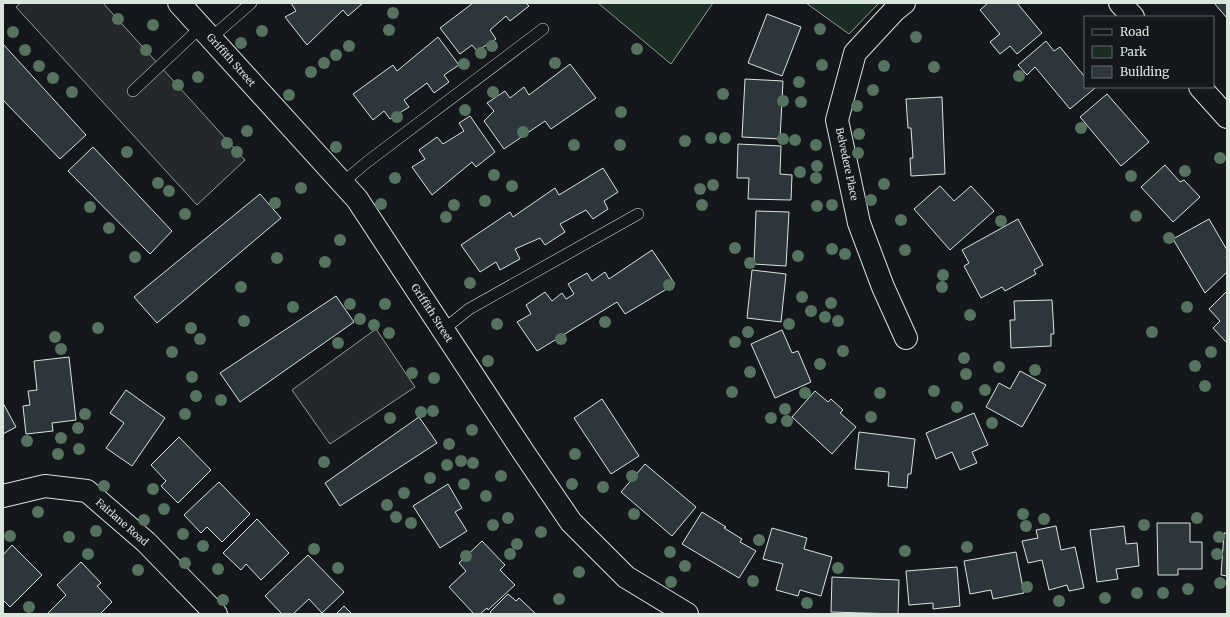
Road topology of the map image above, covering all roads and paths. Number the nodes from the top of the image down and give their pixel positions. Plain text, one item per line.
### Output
1 (179, 3) edge
2 (251, 3) edge
3 (904, 3) edge
4 (1120, 3) edge
5 (1132, 16) edge
6 (543, 29) dead end
7 (206, 32) junction
8 (1201, 88) edge
9 (133, 91) dead end
10 (1224, 106) edge
11 (342, 183) junction
12 (638, 214) dead end
13 (443, 330) junction
14 (906, 338) dead end
15 (3, 496) edge
16 (216, 614) edge
17 (687, 614) edge

1 - 7 street, Griffith Street
2 - 7 lane
3 - 14 street, Belvedere Place
4 - 5 street
6 - 11 lane
7 - 9 lane
7 - 11 street, Griffith Street
8 - 10 street
11 - 13 street, Griffith Street
12 - 13 lane
13 - 17 street, Griffith Street
15 - 16 street, Fairlane Road

